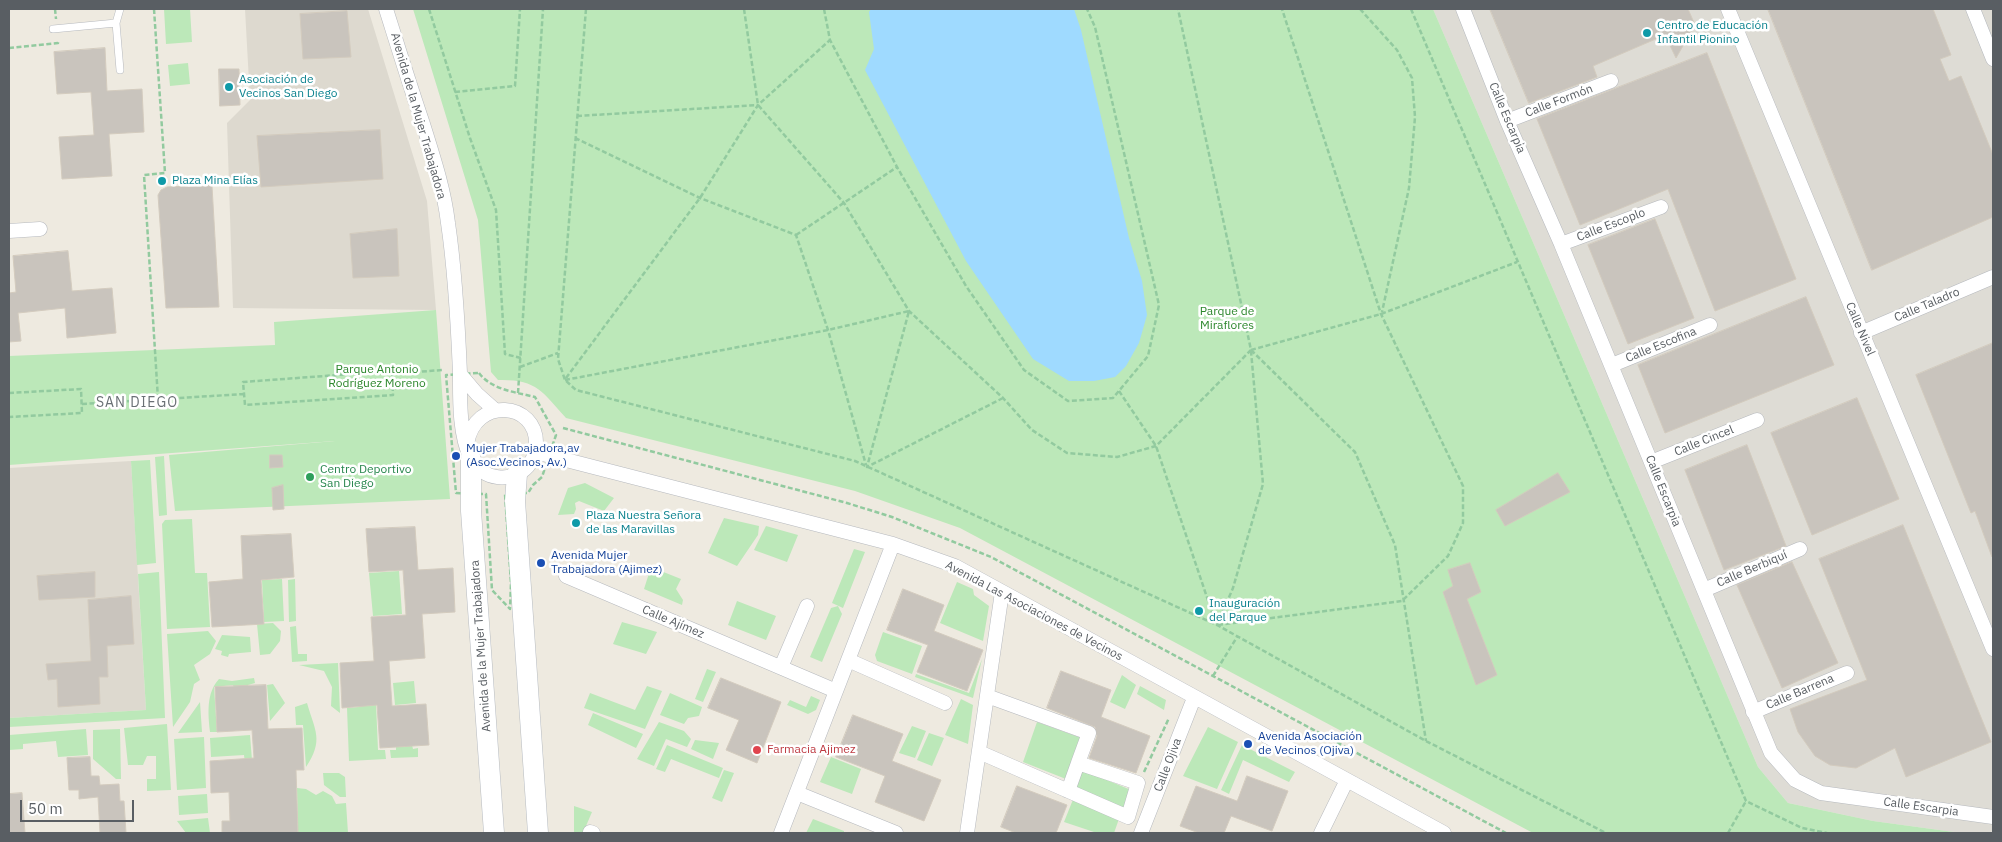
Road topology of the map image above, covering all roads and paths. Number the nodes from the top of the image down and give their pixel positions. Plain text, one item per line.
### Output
1 (120, 9) edge
2 (154, 9) edge
3 (386, 9) edge
4 (429, 9) edge
5 (520, 9) edge
6 (543, 9) edge
7 (586, 9) edge
8 (744, 9) edge
9 (824, 9) edge
10 (1087, 9) edge
11 (1178, 9) edge
12 (1282, 9) edge
13 (1360, 9) edge
14 (1411, 9) edge
15 (1463, 9) edge
16 (1728, 9) edge
17 (1973, 9) edge
18 (116, 23) junction
19 (55, 28) joint
20 (830, 40) junction
21 (9, 48) edge
22 (1993, 59) edge
23 (120, 70) dead end
24 (1611, 80) dead end
25 (455, 92) junction
26 (758, 105) junction
27 (577, 116) junction
28 (1507, 121) junction
29 (575, 138) junction
30 (897, 167) junction
31 (700, 198) junction
32 (844, 204) junction
33 (1661, 206) dead end
34 (40, 229) dead end
35 (9, 231) edge
36 (796, 235) junction
37 (1561, 244) junction
38 (1517, 262) junction
39 (1993, 277) edge
40 (909, 311) junction
41 (1381, 314) junction
42 (1710, 325) dead end
43 (828, 330) junction
44 (1861, 333) junction
45 (1251, 350) junction
46 (558, 352) junction
47 (521, 358) junction
48 (1612, 365) junction
49 (520, 367) junction
50 (442, 370) dead end
51 (392, 374) junction
52 (460, 374) junction
53 (565, 380) junction
54 (1119, 392) junction
55 (518, 393) dead end
56 (9, 394) edge
57 (244, 394) junction
58 (1003, 398) junction
59 (158, 400) junction
60 (82, 404) junction
61 (495, 410) junction
62 (9, 417) edge
63 (1757, 420) dead end
64 (1156, 446) junction
65 (469, 452) junction
66 (535, 452) junction
67 (1652, 462) junction
68 (867, 467) junction
69 (544, 473) dead end
70 (517, 474) junction
71 (528, 494) dead end
72 (893, 544) junction
73 (1800, 549) dead end
74 (566, 576) dead end
75 (1704, 590) junction
76 (1002, 592) junction
77 (1402, 601) junction
78 (807, 606) dead end
79 (1216, 625) junction
80 (1237, 637) junction
81 (1993, 649) edge
82 (848, 660) junction
83 (781, 667) junction
84 (1847, 673) dead end
85 (1213, 676) dead end
86 (836, 691) junction
87 (987, 696) junction
88 (1194, 698) junction
89 (945, 703) dead end
90 (1754, 712) junction
91 (1171, 715) dead end
92 (1426, 741) junction
93 (979, 752) junction
94 (1078, 763) junction
95 (1346, 782) junction
96 (1137, 787) junction
97 (1068, 791) junction
98 (797, 793) junction
99 (1746, 801) junction
100 (1993, 817) edge
101 (494, 833) edge
102 (538, 833) edge
103 (781, 833) edge
104 (896, 833) edge
105 (967, 833) edge
106 (1141, 833) edge
107 (1321, 833) edge
108 (1444, 833) edge
109 (1606, 833) edge
110 (1728, 833) edge
111 (1827, 833) edge

1 - 18 lane
2 - 59 path
3 - 52 street, Avenida de la Mujer Trabajadora
4 - 25 path
5 - 25 path
6 - 47 path
7 - 27 path
8 - 26 path
9 - 20 path
10 - 54 path
11 - 45 path
12 - 41 path
13 - 41 path
14 - 38 path
15 - 28 street, Calle Escarpia
16 - 44 street, Calle Nivel
17 - 22 street
18 - 19 lane
18 - 23 lane
19 - 21 path
20 - 26 path
20 - 30 path
24 - 28 street, Calle Formón
25 - 47 path
26 - 27 path
26 - 31 path
26 - 32 path
27 - 29 path
28 - 37 street, Calle Escarpia
29 - 31 path
29 - 46 path
30 - 32 path
30 - 54 path
31 - 36 path
31 - 53 path
32 - 36 path
32 - 40 path
33 - 37 street, Calle Escoplo
34 - 35 street
36 - 43 path
37 - 48 street, Calle Escarpia
38 - 41 path
38 - 99 path
39 - 44 street, Calle Taladro
40 - 43 path
40 - 58 path
40 - 68 path
41 - 45 path
41 - 77 path
42 - 48 street, Calle Escofina
43 - 53 path
43 - 68 path
44 - 81 street, Calle Nivel
45 - 64 path
45 - 77 path
45 - 79 path
46 - 49 path
46 - 53 path
47 - 49 path
48 - 67 street, Calle Escarpia
49 - 55 path
50 - 51 path
51 - 57 path
51 - 57 path
52 - 61 street
52 - 65 street, Avenida de la Mujer Trabajadora
53 - 68 path
54 - 64 path
56 - 60 path
57 - 59 path
58 - 64 path
58 - 68 path
59 - 60 path
60 - 62 path
61 - 65 street
61 - 66 street
63 - 67 street, Calle Cincel
64 - 79 path
65 - 70 street
65 - 101 street, Avenida de la Mujer Trabajadora
66 - 70 street
66 - 72 street, Avenida Las Asociaciones de Vecinos
67 - 75 street, Calle Escarpia
68 - 79 path
69 - 71 path
70 - 102 street
72 - 76 street, Avenida Las Asociaciones de Vecinos
72 - 82 street
73 - 75 street, Calle Berbiquí
74 - 83 street, Calle Ajímez
75 - 90 street, Calle Escarpia
76 - 87 street
76 - 88 street, Avenida Las Asociaciones de Vecinos
77 - 79 path
77 - 92 path
78 - 83 street
79 - 80 path
80 - 85 path
80 - 92 path
82 - 86 street
82 - 89 street
83 - 86 street, Calle Ajímez
84 - 90 street, Calle Barrena
86 - 98 street
87 - 93 street
87 - 94 street
88 - 95 street, Avenida Las Asociaciones de Vecinos
88 - 106 street, Calle Ojiva
90 - 100 street, Calle Escarpia
91 - 96 path
92 - 109 path
93 - 97 street
93 - 105 street
94 - 96 street
94 - 97 street
95 - 107 street
95 - 108 street, Avenida Las Asociaciones de Vecinos
96 - 97 street
98 - 103 street
98 - 104 street
99 - 110 path
99 - 111 path

